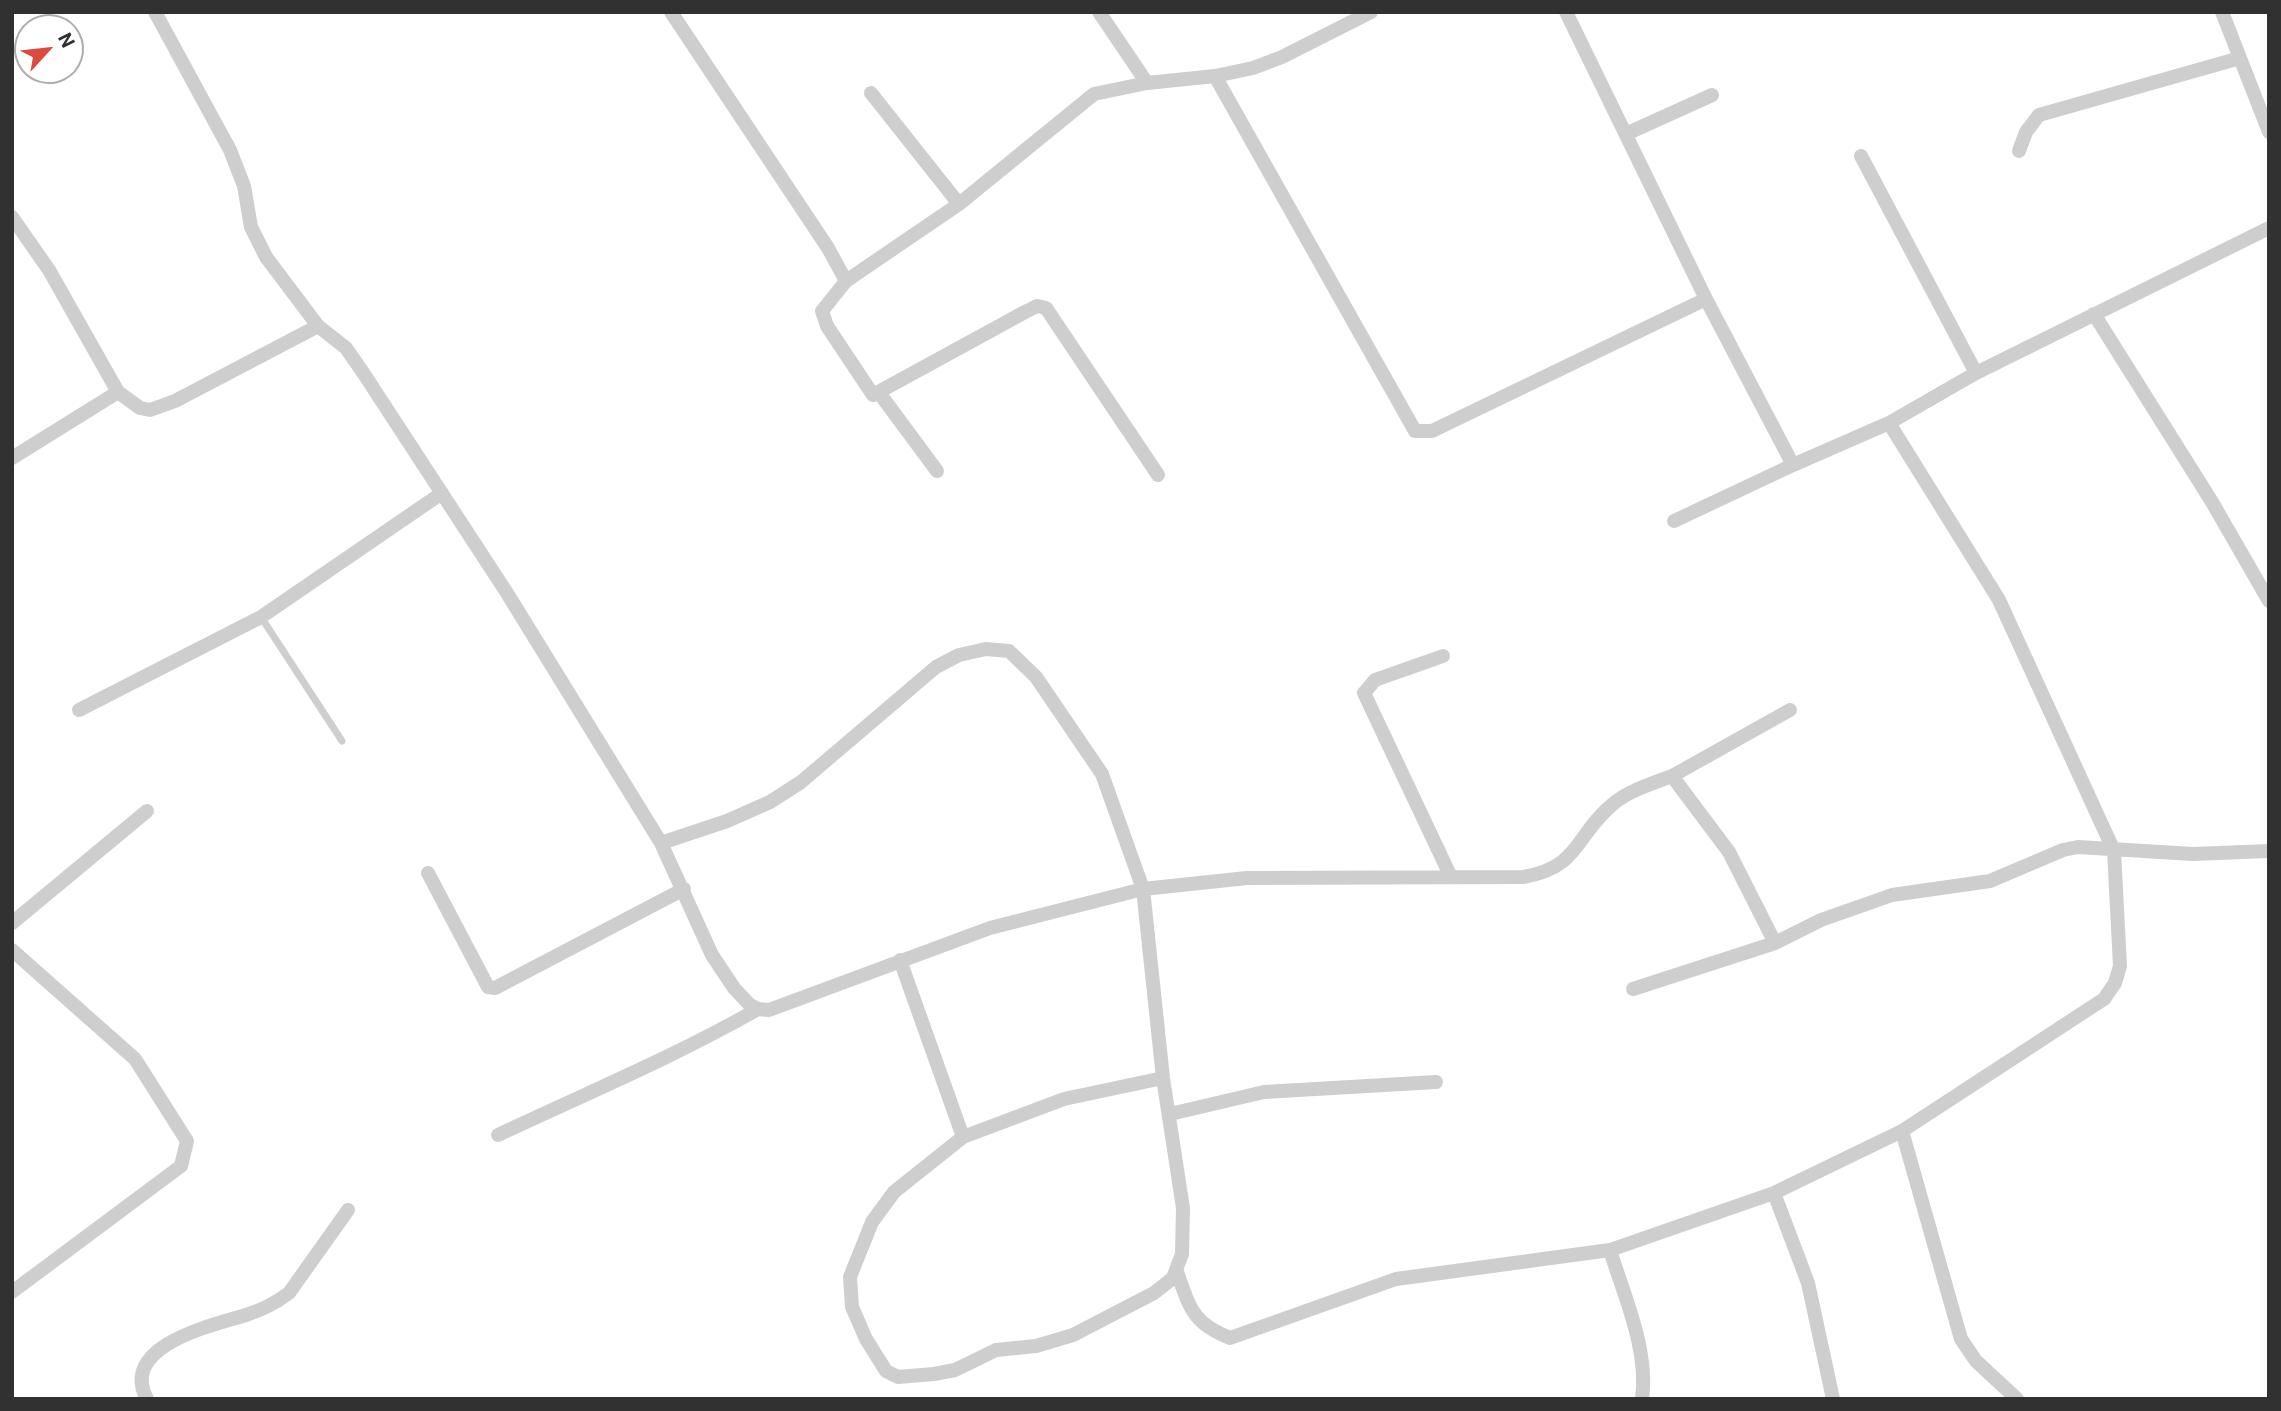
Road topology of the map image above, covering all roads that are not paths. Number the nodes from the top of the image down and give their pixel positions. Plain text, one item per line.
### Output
1 (155, 12) edge
2 (671, 12) edge
3 (1098, 12) edge
4 (1371, 12) edge
5 (1566, 12) edge
6 (2222, 12) edge
7 (2240, 58) junction
8 (1216, 76) junction
9 (1147, 83) junction
10 (871, 93) dead end
11 (1712, 95) dead end
12 (2264, 101) edge
13 (2269, 132) edge
14 (1628, 133) junction
15 (2020, 151) dead end
16 (1861, 156) dead end
17 (959, 204) junction
18 (12, 217) edge
19 (2269, 228) edge
20 (846, 281) junction
21 (1706, 299) junction
22 (2094, 314) junction
23 (318, 326) junction
24 (1976, 373) junction
25 (118, 392) junction
26 (880, 394) junction
27 (1889, 423) junction
28 (12, 458) edge
29 (1793, 465) junction
30 (937, 471) dead end
31 (1158, 475) dead end
32 (442, 493) junction
33 (1674, 521) dead end
34 (2269, 601) edge
35 (261, 617) junction
36 (1443, 656) dead end
37 (79, 710) dead end
38 (1790, 710) dead end
39 (342, 741) dead end
40 (1672, 776) junction
41 (147, 811) dead end
42 (661, 843) junction
43 (2114, 851) junction
44 (2269, 851) edge
45 (428, 873) dead end
46 (1451, 877) junction
47 (684, 889) junction
48 (1143, 889) junction
49 (12, 923) edge
50 (1775, 943) junction
51 (12, 950) edge
52 (900, 960) junction
53 (1633, 989) dead end
54 (758, 1009) junction
55 (1163, 1078) junction
56 (1436, 1082) dead end
57 (1170, 1114) junction
58 (1902, 1131) junction
59 (498, 1135) dead end
60 (963, 1137) junction
61 (1774, 1194) junction
62 (348, 1210) dead end
63 (1610, 1250) junction
64 (1177, 1272) junction
65 (12, 1292) edge
66 (147, 1399) edge
67 (1642, 1399) edge
68 (1833, 1399) edge
69 (2017, 1399) edge

1 - 23 street
2 - 20 street
3 - 9 street
4 - 8 street
5 - 14 street
6 - 7 street
7 - 12 street
7 - 15 street
8 - 9 street
8 - 21 street
9 - 17 street
10 - 17 street
11 - 14 street
12 - 13 street
14 - 21 street
16 - 24 street
17 - 20 street
18 - 25 street
19 - 22 street
20 - 26 street
21 - 29 street
22 - 24 street
22 - 34 street
23 - 25 street
23 - 32 street
24 - 27 street
25 - 28 street
26 - 30 street
26 - 31 street
27 - 29 street
27 - 43 street
29 - 33 street
32 - 35 street
32 - 42 street
35 - 37 street
35 - 39 lane
36 - 46 street
38 - 40 street
40 - 46 street
40 - 50 street
41 - 49 street
42 - 47 street
42 - 48 street
43 - 44 street
43 - 50 street
43 - 58 street
45 - 47 street
46 - 48 street
47 - 54 street
48 - 52 street
48 - 55 street
50 - 53 street
51 - 65 street
52 - 54 street
52 - 60 street
54 - 59 street
55 - 57 street
55 - 60 street
56 - 57 street
57 - 64 street
58 - 61 street
58 - 69 street
60 - 64 street
61 - 63 street
61 - 68 street
62 - 66 street
63 - 64 street
63 - 67 street

